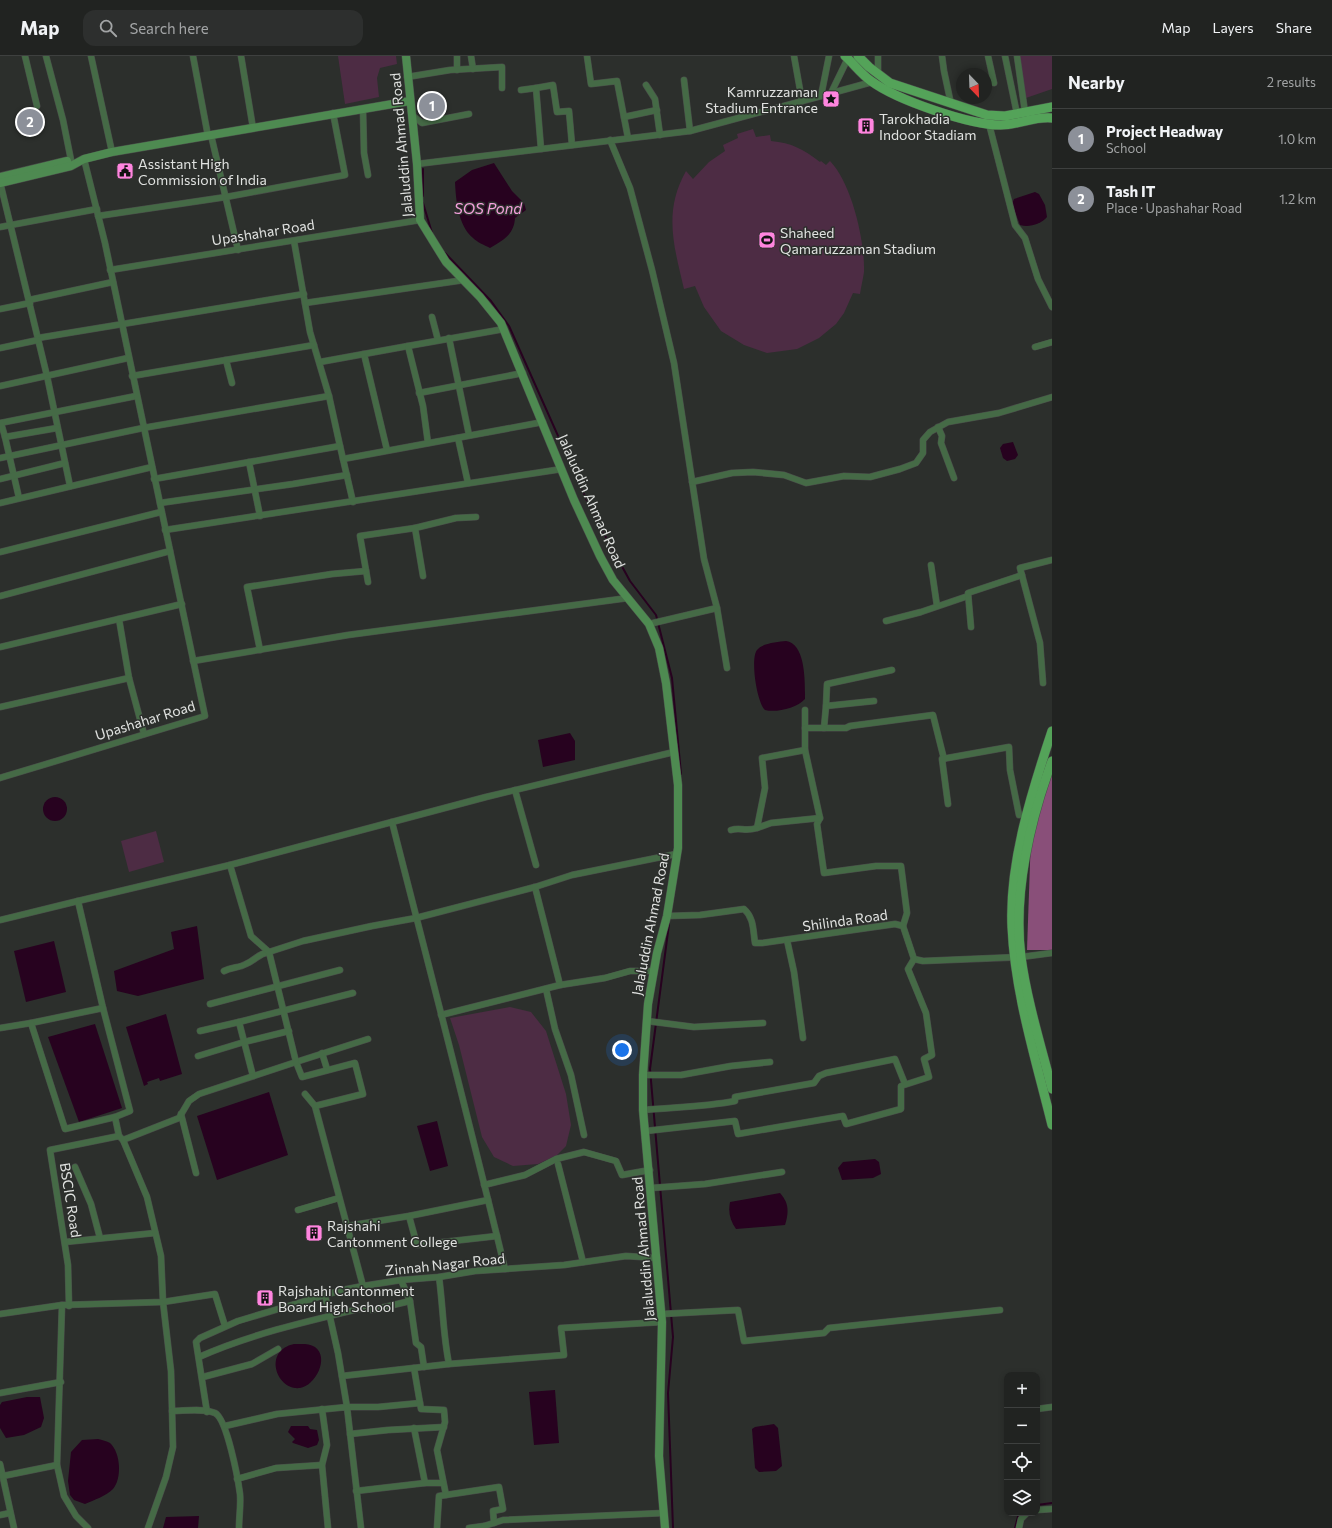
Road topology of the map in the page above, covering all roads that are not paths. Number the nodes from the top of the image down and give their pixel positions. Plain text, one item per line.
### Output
1 (25, 56) edge
2 (46, 56) edge
3 (91, 56) edge
4 (193, 56) edge
5 (241, 56) edge
6 (406, 56) edge
7 (457, 56) edge
8 (471, 56) edge
9 (587, 56) edge
10 (794, 56) edge
11 (829, 56) edge
12 (858, 56) edge
13 (878, 56) edge
14 (942, 56) edge
15 (988, 56) edge
16 (1005, 56) edge
17 (1017, 56) edge
18 (847, 57) edge
19 (473, 69) junction
20 (457, 70) junction
21 (407, 77) junction
22 (875, 79) junction
23 (684, 80) dead end
24 (994, 83) dead end
25 (646, 85) dead end
26 (502, 88) dead end
27 (536, 88) junction
28 (521, 90) dead end
29 (831, 93) junction
30 (821, 96) junction
31 (410, 101) junction
32 (802, 101) junction
33 (951, 104) junction
34 (37, 106) dead end
35 (1051, 106) edge
36 (363, 110) junction
37 (657, 110) junction
38 (333, 113) junction
39 (1021, 113) junction
40 (469, 114) dead end
41 (412, 115) junction
42 (624, 117) junction
43 (1050, 118) edge
44 (989, 124) junction
45 (253, 128) junction
46 (690, 132) junction
47 (660, 135) junction
48 (210, 136) junction
49 (628, 138) junction
50 (610, 140) junction
51 (572, 145) junction
52 (541, 149) junction
53 (112, 152) junction
54 (84, 159) junction
55 (71, 160) junction
56 (417, 164) junction
57 (368, 175) dead end
58 (0, 178) edge
59 (0, 183) edge
60 (226, 197) junction
61 (98, 213) junction
62 (420, 220) junction
63 (11, 225) junction
64 (0, 227) edge
65 (294, 241) junction
66 (238, 250) junction
67 (110, 270) junction
68 (464, 280) junction
69 (113, 282) junction
70 (304, 294) junction
71 (29, 301) junction
72 (305, 303) junction
73 (1052, 307) edge
74 (0, 309) edge
75 (432, 317) dead end
76 (121, 323) junction
77 (504, 329) junction
78 (449, 338) junction
79 (38, 339) junction
80 (438, 340) junction
81 (1052, 342) edge
82 (314, 345) junction
83 (408, 346) junction
84 (1036, 347) dead end
85 (0, 348) edge
86 (364, 354) junction
87 (128, 358) junction
88 (226, 360) junction
89 (320, 362) junction
90 (523, 373) junction
91 (47, 376) junction
92 (132, 376) junction
93 (232, 383) dead end
94 (0, 386) edge
95 (460, 386) junction
96 (419, 393) junction
97 (136, 396) junction
98 (329, 396) junction
99 (1052, 397) edge
100 (54, 411) junction
101 (543, 422) junction
102 (1, 423) edge
103 (938, 427) junction
104 (57, 428) junction
105 (143, 428) junction
106 (469, 435) junction
107 (5, 437) junction
108 (458, 438) junction
109 (428, 443) junction
110 (61, 446) junction
111 (340, 446) junction
112 (388, 450) junction
113 (9, 456) junction
114 (0, 458) edge
115 (343, 459) junction
116 (249, 462) junction
117 (65, 463) junction
118 (152, 467) junction
119 (562, 469) junction
120 (14, 475) junction
121 (347, 475) junction
122 (154, 478) junction
123 (954, 478) dead end
124 (0, 479) edge
125 (692, 482) junction
126 (468, 483) junction
127 (70, 486) junction
128 (255, 490) junction
129 (19, 498) junction
130 (353, 502) junction
131 (0, 503) edge
132 (160, 503) junction
133 (161, 512) junction
134 (260, 516) junction
135 (476, 517) dead end
136 (415, 528) junction
137 (165, 530) junction
138 (170, 551) junction
139 (0, 552) edge
140 (1052, 560) edge
141 (932, 565) dead end
142 (366, 571) junction
143 (1022, 575) junction
144 (423, 576) dead end
145 (368, 582) dead end
146 (0, 596) edge
147 (968, 596) junction
148 (628, 598) junction
149 (182, 604) junction
150 (937, 606) junction
151 (717, 608) junction
152 (119, 619) junction
153 (886, 621) dead end
154 (649, 624) junction
155 (971, 627) dead end
156 (0, 647) edge
157 (260, 650) junction
158 (193, 662) junction
159 (727, 668) dead end
160 (892, 670) dead end
161 (129, 678) junction
162 (1043, 683) dead end
163 (874, 701) dead end
164 (826, 706) junction
165 (0, 707) edge
166 (805, 710) dead end
167 (805, 728) junction
168 (824, 728) junction
169 (1052, 732) edge
170 (144, 734) junction
171 (805, 750) junction
172 (674, 752) junction
173 (944, 759) junction
174 (1052, 761) edge
175 (0, 778) edge
176 (515, 790) junction
177 (948, 804) dead end
178 (1019, 815) dead end
179 (820, 818) junction
180 (392, 822) junction
181 (757, 828) junction
182 (731, 830) dead end
183 (676, 854) junction
184 (230, 864) junction
185 (536, 865) dead end
186 (535, 887) junction
187 (78, 900) junction
188 (667, 916) junction
189 (416, 918) junction
190 (0, 920) edge
191 (903, 926) junction
192 (787, 940) junction
193 (268, 952) junction
194 (1052, 953) edge
195 (1018, 957) junction
196 (914, 959) junction
197 (340, 970) dead end
198 (224, 971) dead end
199 (654, 971) junction
200 (560, 985) junction
201 (277, 986) junction
202 (546, 989) junction
203 (353, 993) dead end
204 (210, 1004) dead end
205 (103, 1008) junction
206 (284, 1011) junction
207 (440, 1015) junction
208 (647, 1021) junction
209 (239, 1022) junction
210 (31, 1023) junction
211 (763, 1024) dead end
212 (0, 1028) edge
213 (200, 1031) dead end
214 (289, 1032) junction
215 (803, 1038) dead end
216 (368, 1039) dead end
217 (244, 1042) junction
218 (322, 1053) junction
219 (198, 1056) dead end
220 (296, 1062) junction
221 (770, 1062) dead end
222 (1049, 1063) edge
223 (327, 1069) junction
224 (253, 1076) junction
225 (643, 1076) junction
226 (905, 1084) junction
227 (1052, 1089) edge
228 (305, 1094) dead end
229 (315, 1106) junction
230 (644, 1110) junction
231 (181, 1114) junction
232 (115, 1117) junction
233 (1052, 1125) edge
234 (646, 1131) junction
235 (584, 1135) dead end
236 (121, 1138) junction
237 (558, 1164) dead end
238 (75, 1167) dead end
239 (650, 1170) junction
240 (782, 1172) dead end
241 (196, 1173) dead end
242 (484, 1185) junction
243 (651, 1188) junction
244 (339, 1198) junction
245 (488, 1200) junction
246 (298, 1210) dead end
247 (409, 1216) junction
248 (347, 1226) junction
249 (155, 1232) junction
250 (497, 1236) junction
251 (100, 1238) junction
252 (65, 1242) junction
253 (657, 1258) junction
254 (583, 1262) junction
255 (505, 1269) junction
256 (439, 1277) junction
257 (401, 1280) junction
258 (363, 1286) junction
259 (325, 1295) junction
260 (410, 1301) junction
261 (164, 1302) junction
262 (66, 1306) junction
263 (1000, 1310) dead end
264 (0, 1314) edge
265 (331, 1316) junction
266 (662, 1318) junction
267 (225, 1326) junction
268 (278, 1349) dead end
269 (199, 1357) junction
270 (449, 1364) junction
271 (424, 1367) junction
272 (414, 1368) junction
273 (342, 1376) junction
274 (203, 1377) junction
275 (61, 1382) junction
276 (0, 1393) edge
277 (420, 1403) junction
278 (347, 1407) junction
279 (1052, 1407) edge
280 (322, 1409) junction
281 (1040, 1409) edge
282 (172, 1411) junction
283 (207, 1412) junction
284 (225, 1426) junction
285 (444, 1427) junction
286 (414, 1428) junction
287 (350, 1434) junction
288 (0, 1464) edge
289 (57, 1465) junction
290 (322, 1465) junction
291 (3, 1476) junction
292 (237, 1479) junction
293 (426, 1483) junction
294 (443, 1483) junction
295 (356, 1491) junction
296 (446, 1495) junction
297 (1052, 1509) edge
298 (1040, 1510) edge
299 (10, 1513) junction
300 (664, 1513) junction
301 (0, 1515) edge
302 (1024, 1516) edge
303 (494, 1523) junction
304 (484, 1527) edge
305 (14, 1528) edge
306 (88, 1528) edge
307 (148, 1528) edge
308 (239, 1528) edge
309 (328, 1528) edge
310 (361, 1528) edge
311 (437, 1528) edge
312 (469, 1528) edge
313 (665, 1528) edge
314 (1019, 1528) edge

1 - 34 street
2 - 55 street
3 - 53 street
4 - 48 street
5 - 45 street
6 - 21 street, Jalaluddin Ahmad Road
7 - 20 street
8 - 19 street
9 - 42 street
10 - 32 street
11 - 30 street
12 - 22 main road
13 - 22 street
14 - 33 street
15 - 24 street
16 - 39 street
17 - 39 street
18 - 22 main road
18 - 29 street
19 - 20 street
19 - 26 street
20 - 21 street
21 - 31 street, Jalaluddin Ahmad Road
22 - 29 street
22 - 33 main road
22 - 44 main road
23 - 46 street
25 - 37 street
27 - 28 street
27 - 51 street
27 - 52 street
29 - 30 street
30 - 32 street
31 - 36 street
31 - 41 street, Jalaluddin Ahmad Road
32 - 46 street
33 - 39 main road
35 - 39 main road
35 - 43 street
36 - 38 street
36 - 57 street
37 - 42 street
37 - 47 street
38 - 45 street
38 - 60 street
40 - 41 street
41 - 56 street, Jalaluddin Ahmad Road
42 - 49 street
43 - 44 main road
44 - 73 street
45 - 48 street
46 - 47 street
47 - 49 street
48 - 53 street
48 - 60 street
49 - 50 street
50 - 51 street
50 - 125 street
51 - 52 street
52 - 56 street
53 - 54 street
54 - 55 street
54 - 59 street
54 - 61 street, Upashahar Road
55 - 58 street
56 - 62 street, Jalaluddin Ahmad Road
59 - 63 street
60 - 61 street
60 - 66 street
61 - 63 street
61 - 67 street, Upashahar Road
62 - 65 street, Upashahar Road
62 - 68 street, Jalaluddin Ahmad Road
63 - 64 street
63 - 71 street
65 - 66 street, Upashahar Road
65 - 70 street
66 - 67 street, Upashahar Road
67 - 69 street, Upashahar Road
68 - 72 street
68 - 77 street, Jalaluddin Ahmad Road
69 - 71 street
69 - 76 street, Upashahar Road
70 - 72 street
70 - 76 street
71 - 74 street
71 - 79 street
72 - 82 street
75 - 80 street
76 - 79 street
76 - 87 street, Upashahar Road
77 - 78 street
77 - 90 street, Jalaluddin Ahmad Road
78 - 80 street
78 - 95 street
79 - 85 street
79 - 91 street
80 - 83 street
81 - 84 street
82 - 88 street
82 - 89 street
83 - 86 street
83 - 96 street
86 - 89 street
86 - 112 street
87 - 91 street
87 - 92 street, Upashahar Road
88 - 92 street
88 - 93 street
89 - 98 street
90 - 95 street
90 - 101 street, Jalaluddin Ahmad Road
91 - 94 street
91 - 100 street
92 - 97 street, Upashahar Road
95 - 96 street
95 - 106 street
96 - 109 street
97 - 100 street
97 - 105 street, Upashahar Road
98 - 105 street
98 - 111 street
99 - 103 street
100 - 102 street
100 - 104 street
101 - 106 street
101 - 119 street, Jalaluddin Ahmad Road
102 - 107 street
103 - 123 street
103 - 125 street
104 - 107 street
104 - 110 street
105 - 110 street
105 - 118 street, Upashahar Road
106 - 108 street
107 - 113 street
108 - 109 street
108 - 126 street
109 - 112 street
110 - 113 street
110 - 117 street
111 - 115 street
111 - 116 street
112 - 115 street
113 - 114 street
113 - 120 street
115 - 121 street
116 - 122 street
116 - 128 street
117 - 120 street
117 - 127 street
118 - 122 street, Upashahar Road
118 - 127 street
119 - 126 street
119 - 148 street, Jalaluddin Ahmad Road
120 - 124 street
120 - 129 street
121 - 128 street
121 - 130 street
122 - 132 street, Upashahar Road
125 - 151 street
126 - 130 street
127 - 129 street
128 - 132 street
128 - 134 street
129 - 131 street
130 - 134 street
132 - 133 street, Upashahar Road
133 - 137 street, Upashahar Road
133 - 139 street
134 - 137 street
135 - 136 street
136 - 142 street
136 - 144 street
137 - 138 street, Upashahar Road
138 - 146 street
138 - 149 street, Upashahar Road
140 - 143 street
141 - 150 street
142 - 145 street
142 - 157 street
143 - 147 street
143 - 162 street
147 - 150 street
147 - 155 street
148 - 154 street, Jalaluddin Ahmad Road
148 - 157 street
149 - 152 street
149 - 158 street, Upashahar Road
150 - 153 street
151 - 154 street
151 - 159 street
152 - 156 street
152 - 161 street
154 - 172 street, Jalaluddin Ahmad Road
157 - 158 street
158 - 170 street, Upashahar Road
160 - 164 street
161 - 165 street
161 - 170 street
163 - 164 street
164 - 168 street
166 - 167 street
167 - 168 street
167 - 171 street
168 - 173 street
169 - 195 main road
170 - 175 street, Upashahar Road
171 - 179 street
171 - 181 street
172 - 176 street
172 - 183 street, Jalaluddin Ahmad Road
173 - 177 street
173 - 178 street
174 - 195 main road
176 - 180 street
176 - 185 street
179 - 181 street
179 - 191 street
180 - 184 street
180 - 189 street
181 - 182 street
183 - 186 street
183 - 188 street, Jalaluddin Ahmad Road
184 - 187 street
184 - 193 street
186 - 189 street
186 - 200 street
187 - 190 street
187 - 205 street
188 - 192 street, Shilinda Road
188 - 199 street, Jalaluddin Ahmad Road
189 - 193 street
189 - 207 street
191 - 192 street, Shilinda Road
191 - 196 street, Shilinda Road
192 - 215 street
193 - 198 street
193 - 201 street
194 - 195 street
195 - 196 street
195 - 222 main road
195 - 233 main road
196 - 226 street
197 - 201 street
199 - 200 street
199 - 208 street, Jalaluddin Ahmad Road
200 - 202 street
201 - 204 street
201 - 206 street
202 - 207 street
202 - 235 street
203 - 206 street
205 - 210 street
205 - 232 street
206 - 209 street
206 - 214 street
207 - 242 street
208 - 211 street
208 - 225 street, Jalaluddin Ahmad Road
209 - 213 street
209 - 217 street
210 - 212 street
210 - 232 street
214 - 217 street
214 - 220 street
216 - 218 street
217 - 219 street
217 - 224 street
218 - 220 street
218 - 223 street
220 - 223 street
220 - 224 street
221 - 225 street
222 - 227 main road
223 - 229 street
224 - 231 street
225 - 230 street, Jalaluddin Ahmad Road
226 - 230 street
226 - 234 street
228 - 229 street
229 - 244 street
230 - 234 street, Jalaluddin Ahmad Road
231 - 236 street
231 - 241 street
232 - 236 street
234 - 239 street, Jalaluddin Ahmad Road
236 - 249 street
236 - 252 street, BSCIC Road
237 - 254 street
238 - 251 street
239 - 242 street
239 - 243 street, Jalaluddin Ahmad Road
240 - 243 street
242 - 245 street
243 - 253 street, Jalaluddin Ahmad Road
244 - 246 street
244 - 248 street
245 - 247 street
245 - 250 street
247 - 248 street
247 - 250 street
248 - 258 street
249 - 251 street
249 - 261 street
250 - 255 street
251 - 252 street
252 - 262 street, BSCIC Road
253 - 254 street, Zinnah Nagar Road
253 - 266 street, Jalaluddin Ahmad Road
254 - 255 street, Zinnah Nagar Road
255 - 256 street, Zinnah Nagar Road
256 - 257 street, Zinnah Nagar Road
256 - 270 street
257 - 258 street, Zinnah Nagar Road
257 - 260 street
258 - 259 street, Zinnah Nagar Road
259 - 265 street
259 - 267 street, Zinnah Nagar Road
260 - 265 street
260 - 271 street
261 - 262 street
261 - 267 street
261 - 282 street
262 - 264 street
262 - 275 street, BSCIC Road
263 - 266 street
265 - 269 street
265 - 273 street
266 - 270 street
266 - 300 street, Jalaluddin Ahmad Road
267 - 269 street, Zinnah Nagar Road
268 - 274 street
269 - 274 street, Zinnah Nagar Road
270 - 271 street
271 - 272 street
272 - 273 street
272 - 277 street
273 - 278 street
274 - 283 street, Zinnah Nagar Road
275 - 276 street
275 - 289 street, BSCIC Road
277 - 278 street
277 - 285 street
278 - 280 street
278 - 287 street
279 - 281 street
280 - 284 street
280 - 290 street
282 - 283 street
282 - 307 street
283 - 284 street
284 - 292 street
285 - 286 street
285 - 294 street
286 - 287 street
286 - 293 street
287 - 295 street
288 - 291 street
289 - 291 street
289 - 306 street, BSCIC Road
290 - 292 street
290 - 309 street
291 - 299 street
292 - 308 street
293 - 294 street
293 - 295 street
294 - 296 street
295 - 310 street
296 - 303 street
296 - 311 street
297 - 298 street
299 - 301 street
299 - 305 street
300 - 303 street
300 - 313 street, Jalaluddin Ahmad Road
302 - 314 street
303 - 304 street
304 - 312 street

